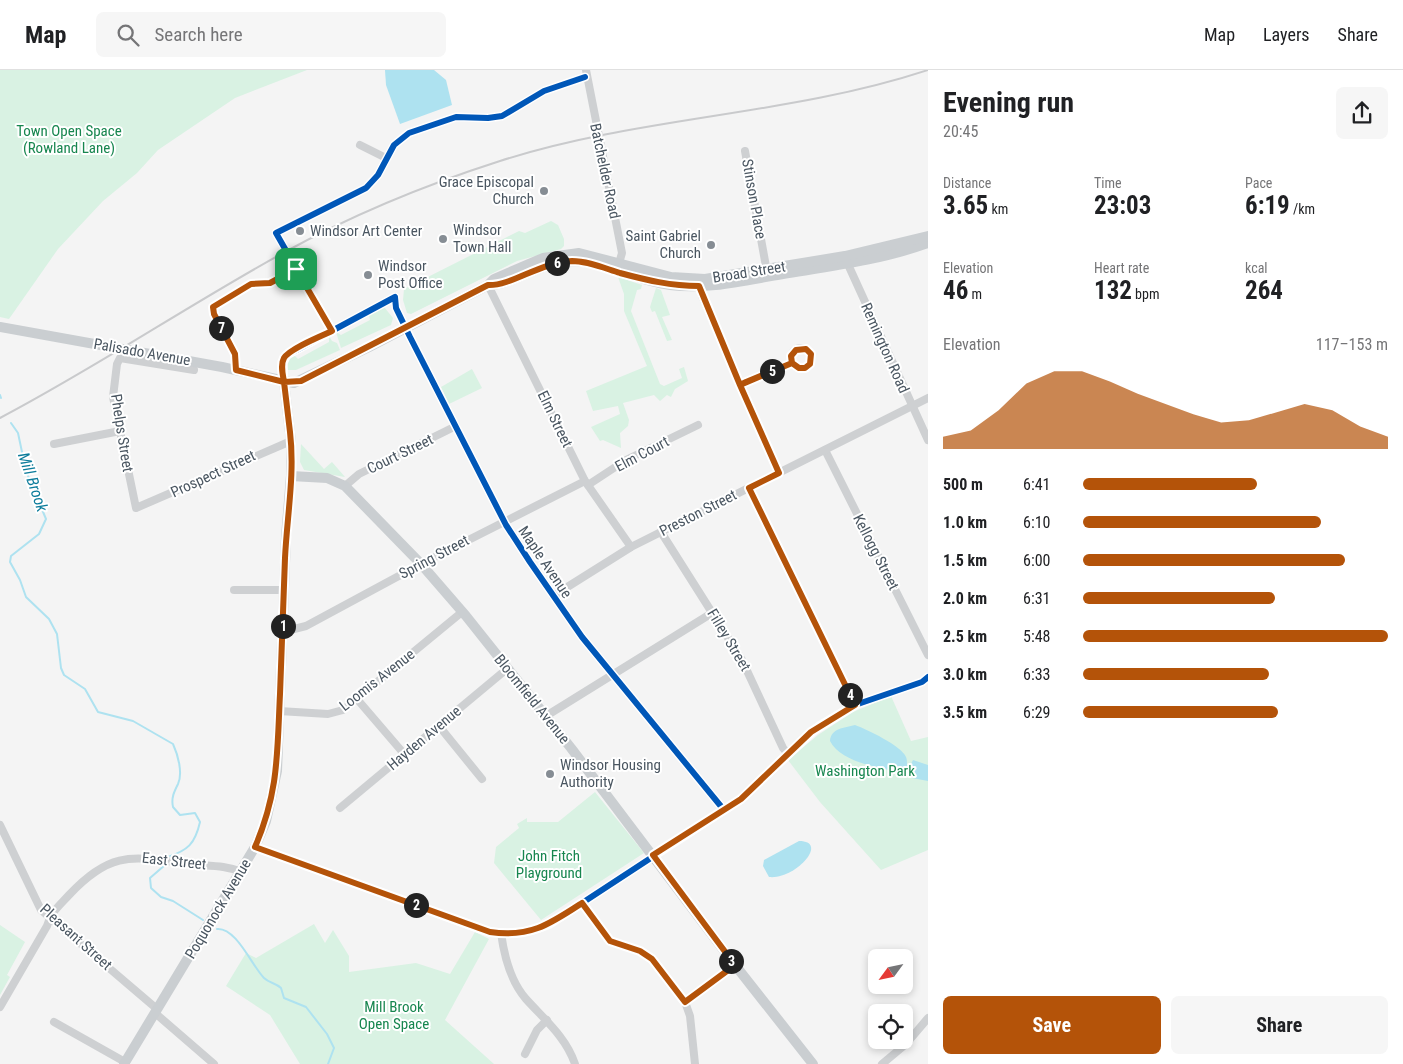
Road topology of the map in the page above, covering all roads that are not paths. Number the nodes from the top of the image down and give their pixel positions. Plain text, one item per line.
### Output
1 (585, 74) edge
2 (360, 144) dead end
3 (745, 151) dead end
4 (386, 158) junction
5 (928, 236) edge
6 (928, 243) edge
7 (846, 260) junction
8 (618, 268) junction
9 (296, 269) junction
10 (767, 273) junction
11 (699, 282) junction
12 (488, 285) junction
13 (0, 327) edge
14 (406, 328) junction
15 (332, 331) junction
16 (792, 363) dead end
17 (194, 370) dead end
18 (236, 370) junction
19 (284, 382) junction
20 (740, 385) junction
21 (928, 398) edge
22 (912, 406) junction
23 (698, 425) dead end
24 (456, 426) junction
25 (120, 432) junction
26 (928, 440) edge
27 (290, 441) junction
28 (54, 444) dead end
29 (825, 450) junction
30 (779, 473) junction
31 (291, 476) junction
32 (586, 483) junction
33 (345, 486) junction
34 (749, 488) junction
35 (136, 508) joint
36 (504, 521) junction
37 (661, 532) junction
38 (632, 547) junction
39 (421, 564) junction
40 (234, 590) dead end
41 (284, 590) junction
42 (552, 596) junction
43 (462, 612) junction
44 (712, 613) junction
45 (282, 632) junction
46 (928, 655) edge
47 (508, 668) junction
48 (613, 674) junction
49 (928, 677) edge
50 (357, 699) junction
51 (855, 705) junction
52 (279, 711) junction
53 (546, 716) junction
54 (439, 726) junction
55 (788, 754) junction
56 (405, 755) junction
57 (482, 779) dead end
58 (340, 808) dead end
59 (724, 810) junction
60 (0, 825) edge
61 (255, 847) junction
62 (653, 855) junction
63 (242, 872) junction
64 (582, 903) junction
65 (49, 917) junction
66 (501, 934) junction
67 (735, 965) junction
68 (685, 1002) junction
69 (0, 1007) edge
70 (156, 1011) junction
71 (928, 1018) edge
72 (547, 1020) junction
73 (54, 1022) dead end
74 (525, 1054) dead end
75 (124, 1063) edge
76 (214, 1064) edge
77 (575, 1064) edge
78 (695, 1064) edge
79 (813, 1064) edge
80 (882, 1064) edge

1 - 4 street
1 - 8 street, Batchelder Road
2 - 4 street
3 - 10 street, Stinson Place
4 - 9 street
5 - 7 main road, Broad Street
6 - 7 main road, Broad Street
7 - 10 main road, Broad Street
7 - 22 street, Remington Road
8 - 11 main road, Broad Street
8 - 12 main road, Broad Street
9 - 15 street
9 - 18 street
10 - 11 main road, Broad Street
11 - 20 street
12 - 14 main road, Broad Street
12 - 32 street, Elm Street
13 - 18 main road, Palisado Avenue
14 - 15 street, Maple Avenue
14 - 19 main road, Broad Street
14 - 24 street, Maple Avenue
15 - 19 street
16 - 20 street
17 - 25 street, Phelps Street
18 - 19 main road, Palisado Avenue
19 - 27 main road, Poquonock Avenue
20 - 30 street
21 - 22 street, Preston Street
22 - 26 street, Remington Road
22 - 29 street, Preston Street
23 - 32 street, Elm Court
24 - 33 street, Court Street
24 - 36 street, Maple Avenue
25 - 28 street
25 - 35 street, Phelps Street
27 - 31 main road, Poquonock Avenue
27 - 35 street, Prospect Street
29 - 30 street, Preston Street
29 - 46 street, Kellogg Street
30 - 34 street, Preston Street
31 - 33 main road, Bloomfield Avenue
31 - 41 main road, Poquonock Avenue
32 - 36 street, Spring Street
32 - 38 street, Elm Street
33 - 39 main road, Bloomfield Avenue
34 - 37 street, Preston Street
34 - 51 street
36 - 39 street, Spring Street
36 - 42 street, Maple Avenue
37 - 38 street, Preston Street
37 - 44 street, Filley Street
38 - 42 street, Preston Street
39 - 43 main road, Bloomfield Avenue
39 - 45 street, Spring Street
40 - 41 street
41 - 45 main road, Poquonock Avenue
42 - 48 street, Maple Avenue
43 - 47 main road, Bloomfield Avenue
43 - 50 street, Loomis Avenue
44 - 48 street
44 - 55 street, Filley Street
45 - 52 main road, Poquonock Avenue
47 - 53 main road, Bloomfield Avenue
47 - 54 street, Hayden Avenue
48 - 53 street
48 - 59 street, Maple Avenue
49 - 51 street
50 - 52 street, Loomis Avenue
50 - 56 street
51 - 55 street
52 - 61 main road, Poquonock Avenue
53 - 62 main road, Bloomfield Avenue
54 - 56 street, Hayden Avenue
54 - 57 street
55 - 59 street
56 - 58 street, Hayden Avenue
59 - 62 street
60 - 65 street, Pleasant Street
61 - 63 main road, Poquonock Avenue
61 - 66 street
62 - 64 street
62 - 67 main road, Bloomfield Avenue
63 - 65 street, East Street
63 - 70 main road, Poquonock Avenue
64 - 66 street
64 - 68 street
65 - 69 street, East Street
65 - 70 street, Pleasant Street
66 - 72 street
67 - 68 street
67 - 79 main road, Bloomfield Avenue
68 - 78 street
70 - 75 main road, Poquonock Avenue
70 - 76 street, Pleasant Street
71 - 80 street
72 - 74 street
72 - 77 street
73 - 75 street

